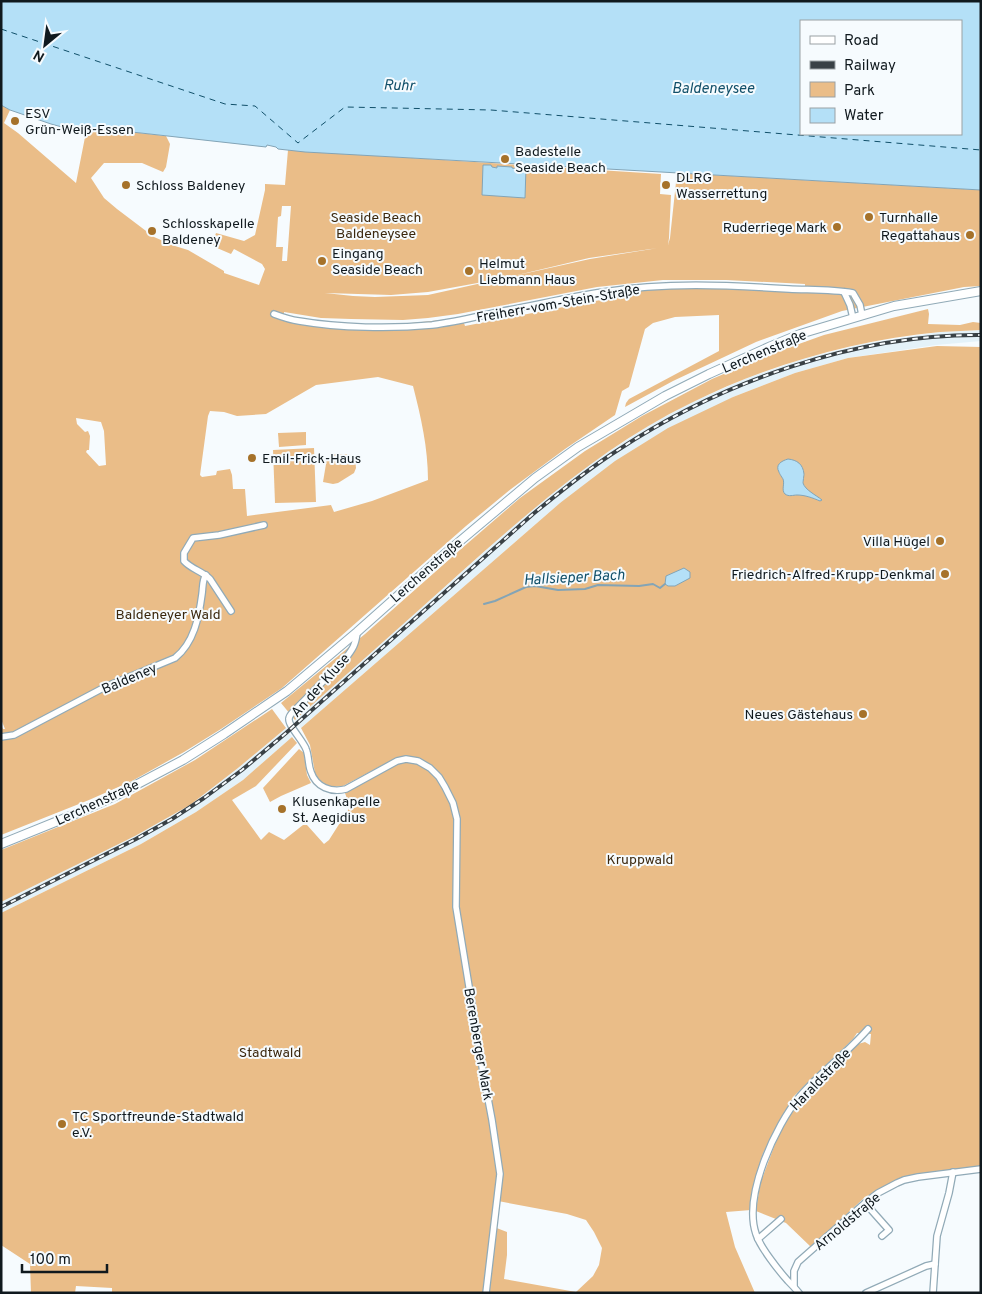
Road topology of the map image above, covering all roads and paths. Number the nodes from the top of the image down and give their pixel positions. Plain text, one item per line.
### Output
1 (844, 292) junction
2 (981, 292) edge
3 (274, 314) dead end
4 (862, 315) junction
5 (853, 318) junction
6 (264, 525) dead end
7 (206, 575) junction
8 (231, 611) dead end
9 (357, 632) junction
10 (1, 736) edge
11 (450, 796) joint
12 (1, 844) edge
13 (868, 1029) dead end
14 (981, 1169) edge
15 (953, 1172) junction
16 (865, 1203) junction
17 (781, 1219) dead end
18 (882, 1236) dead end
19 (758, 1239) junction
20 (935, 1264) junction
21 (794, 1286) junction
22 (486, 1293) edge
23 (799, 1293) edge
24 (866, 1293) edge
25 (933, 1293) edge

1 - 3 street, Freiherr-vom-Stein-Straße
1 - 4 street
1 - 5 street
2 - 4 main road
4 - 5 main road, Lerchenstraße
5 - 9 main road, Lerchenstraße
6 - 7 street
7 - 8 street
7 - 10 street, Baldeney
9 - 11 street, An der Kluse
9 - 12 main road, Lerchenstraße
11 - 22 street, Berenberger Mark
13 - 19 street, Haraldstraße
14 - 15 street, Arnoldstraße
15 - 16 street, Arnoldstraße
15 - 20 street
16 - 18 street
16 - 21 street, Arnoldstraße
17 - 19 street
19 - 21 street, Haraldstraße
20 - 24 street
20 - 25 street
21 - 23 street, Haraldstraße

